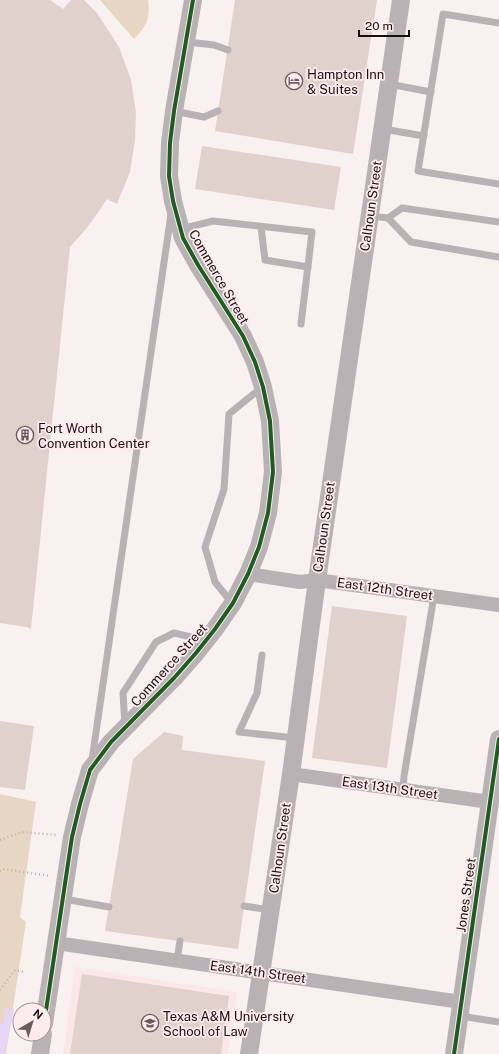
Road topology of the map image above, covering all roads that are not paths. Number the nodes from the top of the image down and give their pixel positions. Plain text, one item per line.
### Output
1 (193, 0) edge
2 (401, 0) edge
3 (499, 23) edge
4 (186, 42) junction
5 (228, 50) dead end
6 (388, 84) junction
7 (431, 92) junction
8 (174, 111) junction
9 (218, 111) dead end
10 (382, 129) junction
11 (424, 136) junction
12 (499, 184) edge
13 (173, 201) junction
14 (369, 216) junction
15 (388, 218) junction
16 (499, 222) edge
17 (261, 227) junction
18 (180, 230) junction
19 (499, 257) edge
20 (308, 267) junction
21 (301, 324) dead end
22 (263, 387) junction
23 (248, 574) junction
24 (317, 580) junction
25 (434, 596) junction
26 (233, 603) junction
27 (499, 604) edge
28 (206, 641) junction
29 (262, 655) dead end
30 (126, 727) junction
31 (295, 738) junction
32 (499, 739) edge
33 (90, 770) junction
34 (290, 774) junction
35 (403, 790) junction
36 (490, 802) junction
37 (62, 899) junction
38 (244, 906) dead end
39 (109, 907) dead end
40 (270, 910) junction
41 (180, 941) dead end
42 (56, 942) junction
43 (177, 960) junction
44 (261, 973) junction
45 (47, 1002) edge
46 (460, 1009) junction
47 (499, 1022) edge
48 (42, 1042) edge
49 (40, 1054) edge
50 (249, 1054) edge
51 (454, 1054) edge

1 - 4 street, Commerce Street
2 - 6 street, Calhoun Street
3 - 7 lane
4 - 5 lane
4 - 8 street, Commerce Street
6 - 7 lane
6 - 10 street, Calhoun Street
7 - 11 lane
8 - 9 lane
8 - 13 street, Commerce Street
10 - 11 lane
10 - 14 street, Calhoun Street
11 - 12 lane
13 - 18 street, Commerce Street
13 - 33 lane
14 - 15 lane
14 - 24 street, Calhoun Street
15 - 16 lane
15 - 19 lane
17 - 18 lane
17 - 20 lane
17 - 20 lane
18 - 22 street, Commerce Street
20 - 21 lane
22 - 23 street, Commerce Street
22 - 26 lane
23 - 24 street, East 12th Street
23 - 26 street, Commerce Street
24 - 25 street, East 12th Street
24 - 31 street, Calhoun Street
25 - 27 street, East 12th Street
25 - 35 lane
26 - 28 street, Commerce Street
28 - 30 street, Commerce Street
28 - 30 lane
29 - 31 lane
30 - 33 street, Commerce Street
31 - 34 street, Calhoun Street
32 - 36 street, Jones Street
33 - 37 street, Commerce Street
34 - 35 street, East 13th Street
34 - 40 street, Calhoun Street
35 - 36 street, East 13th Street
36 - 46 street, Jones Street
37 - 39 lane
37 - 42 street, Commerce Street
38 - 40 lane
40 - 44 street, Calhoun Street
41 - 43 lane
42 - 43 street, East 14th Street
42 - 45 street, Commerce Street
43 - 44 street, East 14th Street
44 - 46 street, East 14th Street
44 - 50 street, Calhoun Street
46 - 47 lane
46 - 51 street, Jones Street
48 - 49 street

